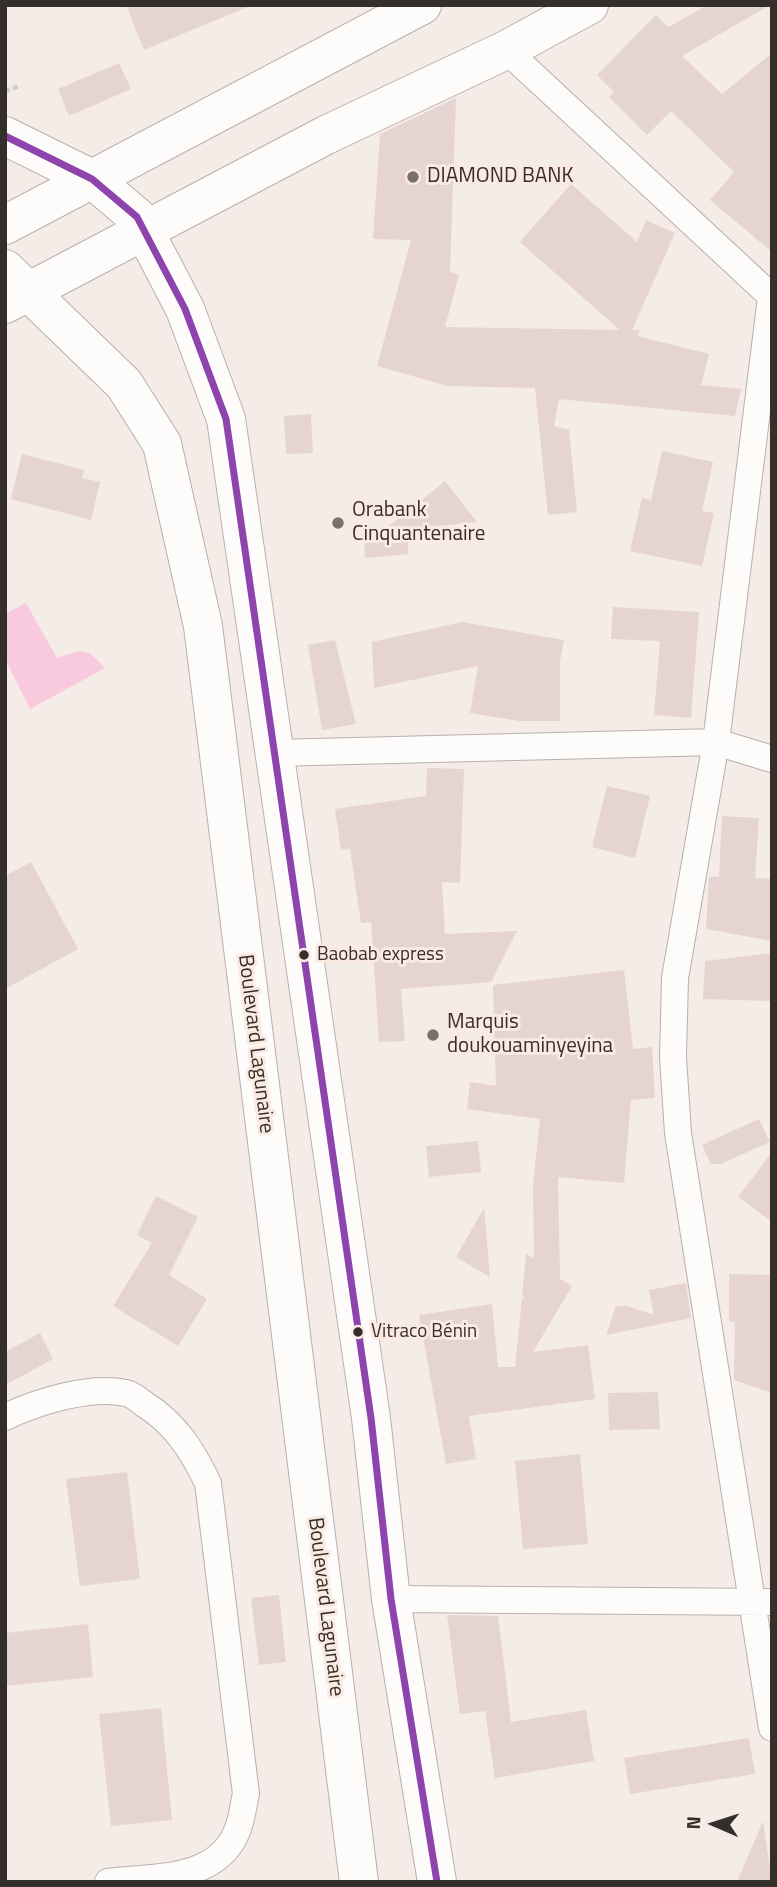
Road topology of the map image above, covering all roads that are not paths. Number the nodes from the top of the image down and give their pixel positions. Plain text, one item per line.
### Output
1 (422, 5) edge
2 (589, 5) edge
3 (506, 50) junction
4 (5, 136) edge
5 (92, 179) junction
6 (5, 225) edge
7 (143, 229) junction
8 (13, 288) edge
9 (771, 297) edge
10 (716, 742) junction
11 (273, 753) junction
12 (772, 759) edge
13 (5, 1418) edge
14 (391, 1599) junction
15 (762, 1602) edge
16 (772, 1728) edge
17 (108, 1882) edge
18 (359, 1882) edge
19 (438, 1882) edge

1 - 5 main road
2 - 3 main road
3 - 7 main road
3 - 9 street
4 - 5 main road
5 - 6 main road
5 - 7 main road
7 - 8 main road
7 - 11 main road
8 - 18 main road, Boulevard Lagunaire
9 - 10 street
10 - 11 street
10 - 12 street
10 - 15 street
11 - 14 main road
13 - 17 street
14 - 15 street
14 - 19 main road
15 - 16 street

